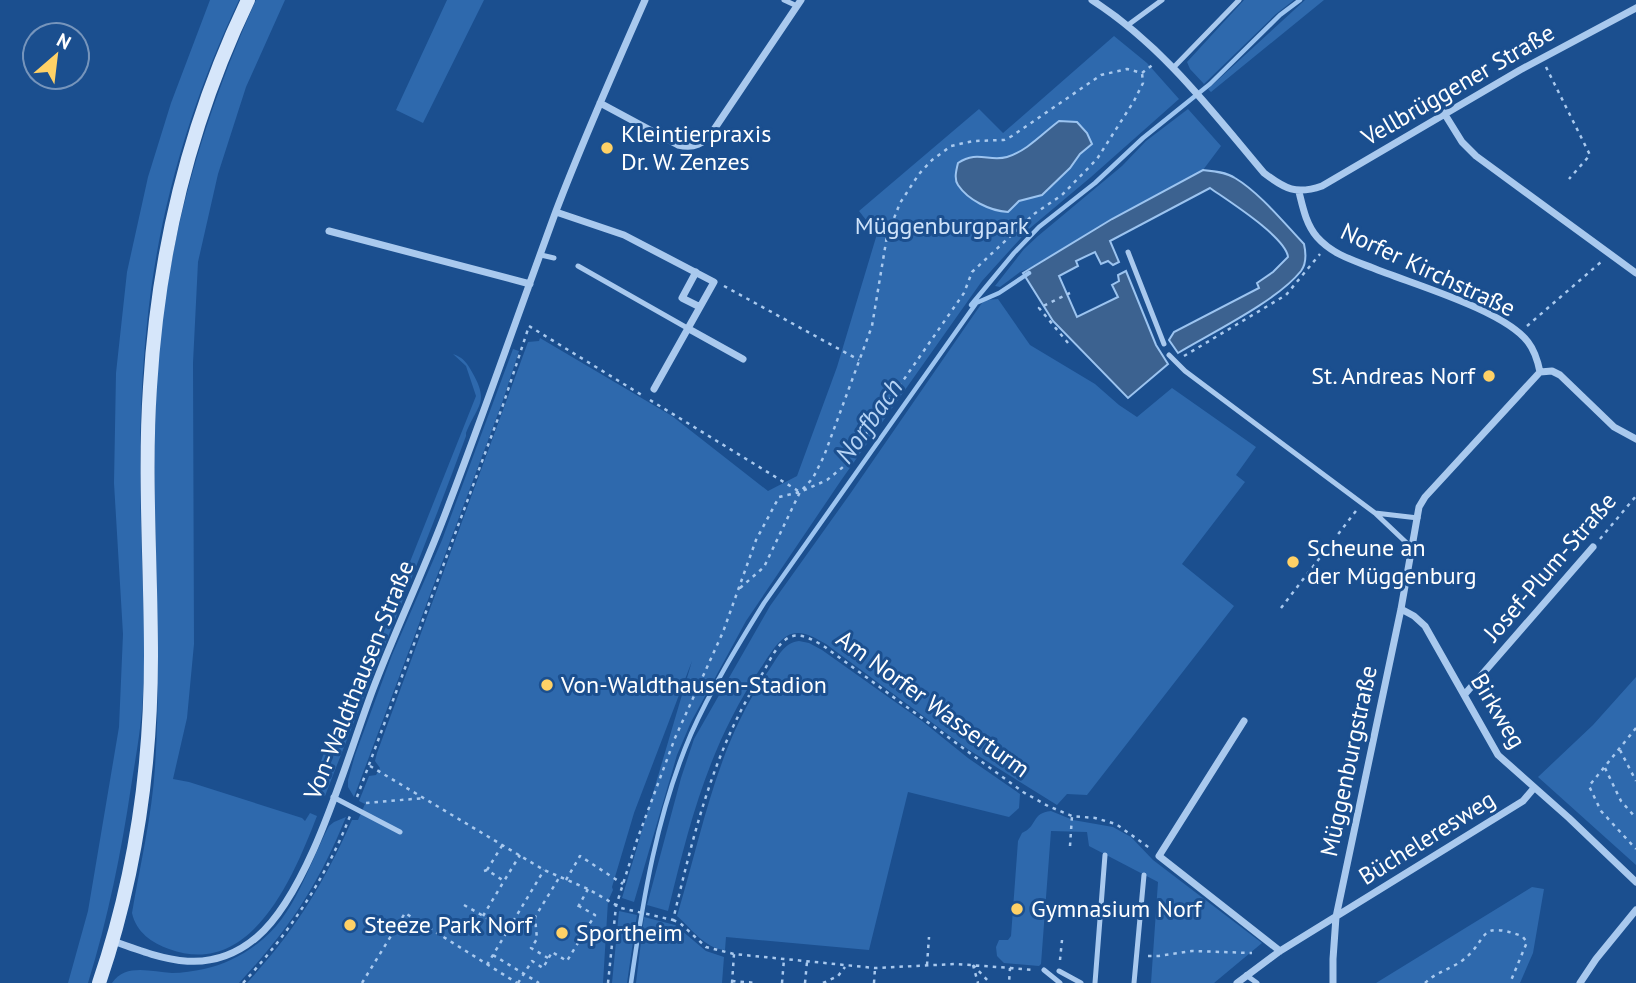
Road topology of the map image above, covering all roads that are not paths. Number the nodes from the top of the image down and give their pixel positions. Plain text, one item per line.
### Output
1 (248, 0) edge
2 (645, 0) edge
3 (784, 0) edge
4 (1092, 0) edge
5 (1162, 0) edge
6 (1239, 0) edge
7 (799, 3) edge
8 (1636, 8) edge
9 (1128, 25) junction
10 (1174, 67) junction
11 (600, 103) junction
12 (1444, 113) junction
13 (1299, 192) junction
14 (556, 212) junction
15 (329, 231) dead end
16 (1128, 252) dead end
17 (541, 255) junction
18 (554, 258) dead end
19 (578, 266) dead end
20 (696, 272) junction
21 (1636, 272) edge
22 (530, 284) junction
23 (701, 307) junction
24 (689, 329) junction
25 (1164, 344) dead end
26 (1169, 355) dead end
27 (743, 359) dead end
28 (1540, 372) junction
29 (654, 389) dead end
30 (1636, 439) edge
31 (1376, 513) junction
32 (1418, 518) junction
33 (1593, 547) road end
34 (1412, 548) junction
35 (1401, 609) junction
36 (1465, 694) junction
37 (1244, 721) dead end
38 (1534, 788) junction
39 (332, 797) junction
40 (400, 832) dead end
41 (1105, 855) dead end
42 (1144, 875) dead end
43 (1636, 882) edge
44 (1636, 911) edge
45 (1336, 917) junction
46 (113, 942) junction
47 (1280, 951) junction
48 (1044, 971) dead end
49 (1059, 971) road end
50 (1246, 975) junction
51 (99, 983) edge
52 (1060, 983) edge
53 (1081, 983) edge
54 (1095, 983) edge
55 (1135, 983) edge
56 (1237, 983) edge
57 (1257, 983) edge
58 (1333, 983) edge
59 (1580, 983) edge

1 - 46 main road
2 - 11 street, Von-Waldthausen-Straße
3 - 7 lane
4 - 9 street
5 - 9 lane
6 - 10 lane
7 - 11 street
8 - 12 street, Vellbrüggener Straße
9 - 10 street
10 - 13 street
11 - 14 street, Von-Waldthausen-Straße
12 - 13 street, Vellbrüggener Straße
12 - 21 street
13 - 28 street, Norfer Kirchstraße
14 - 17 street, Von-Waldthausen-Straße
14 - 20 street
15 - 22 street
16 - 25 lane
17 - 18 lane
17 - 22 street, Von-Waldthausen-Straße
19 - 24 lane
20 - 23 street
20 - 23 street
22 - 39 street, Von-Waldthausen-Straße
23 - 24 street
24 - 27 street
24 - 29 street
26 - 31 lane
28 - 30 street
28 - 32 street, Müggenburgstraße
31 - 32 lane
31 - 34 lane
32 - 34 street, Müggenburgstraße
33 - 36 street, Josef-Plum-Straße
34 - 35 street, Müggenburgstraße
35 - 36 street, Birkweg
35 - 45 street, Müggenburgstraße
36 - 38 street, Birkweg
37 - 47 street
38 - 43 street, Birkweg
38 - 45 street, Bücheleresweg
39 - 40 lane
39 - 46 street, Von-Waldthausen-Straße
41 - 54 lane
42 - 55 lane
44 - 59 street
45 - 47 street, Bücheleresweg
45 - 58 street, Müggenburgstraße
46 - 51 main road
47 - 50 street, Bücheleresweg
48 - 52 lane
49 - 53 lane
50 - 56 street, Bücheleresweg
50 - 57 lane

